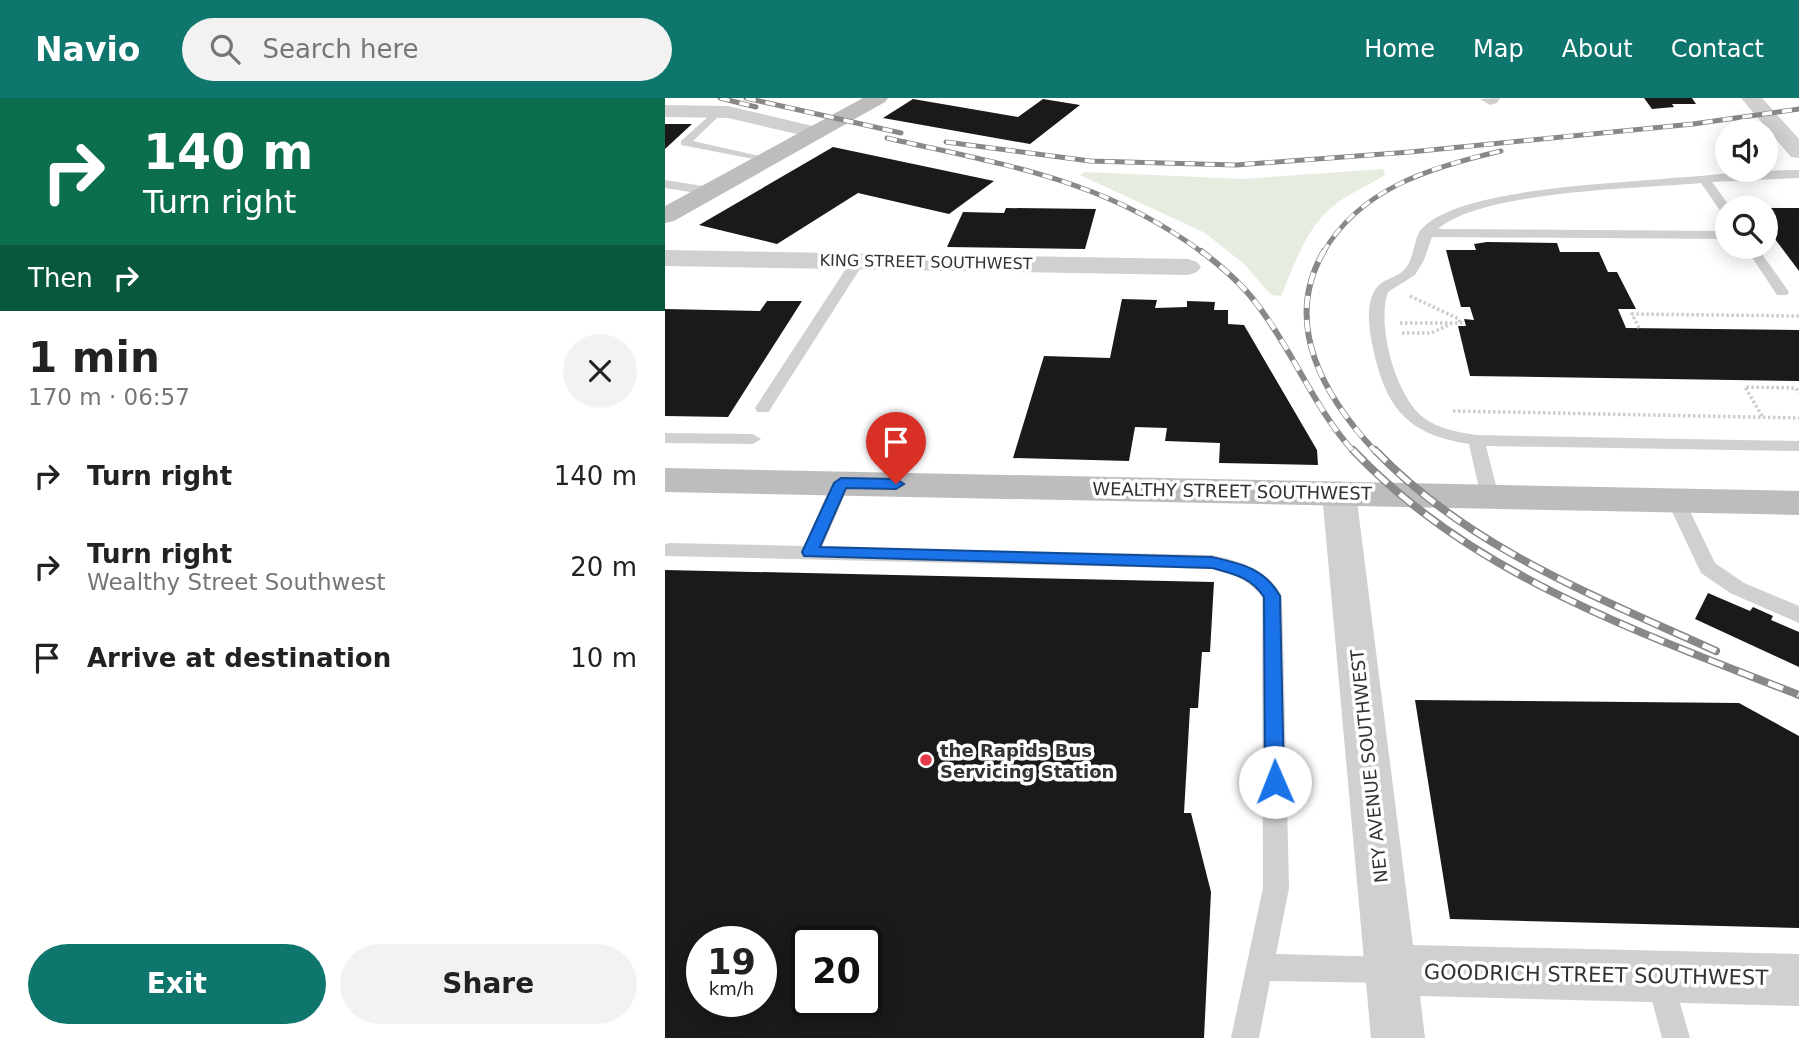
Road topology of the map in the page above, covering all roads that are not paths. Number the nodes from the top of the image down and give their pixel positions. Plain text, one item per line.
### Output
1 (878, 98) edge
2 (1751, 98) edge
3 (665, 111) edge
4 (716, 112) junction
5 (814, 132) junction
6 (1799, 152) edge
7 (765, 160) junction
8 (1799, 174) edge
9 (1704, 179) junction
10 (665, 184) edge
11 (709, 191) junction
12 (1716, 196) edge
13 (665, 216) edge
14 (1425, 233) junction
15 (1715, 236) edge
16 (665, 258) edge
17 (1759, 259) edge
18 (858, 261) junction
19 (1188, 267) dead end
20 (1782, 292) dead end
21 (763, 408) dead end
22 (753, 439) dead end
23 (1476, 440) junction
24 (668, 442) edge
25 (1799, 446) edge
26 (665, 480) edge
27 (841, 483) junction
28 (1339, 494) junction
29 (1490, 497) junction
30 (1676, 501) junction
31 (1799, 503) edge
32 (669, 550) dead end
33 (810, 552) junction
34 (1799, 615) edge
35 (1259, 967) junction
36 (1392, 970) junction
37 (1660, 976) junction
38 (1799, 980) edge
39 (1245, 1038) edge
40 (1398, 1038) edge
41 (1677, 1038) edge

1 - 5 main road
2 - 6 street
3 - 4 street
4 - 5 street
4 - 7 lane
5 - 7 main road
7 - 11 main road
8 - 9 lane
9 - 12 lane
9 - 14 lane
10 - 11 lane
11 - 13 main road
14 - 15 lane
14 - 23 lane
16 - 18 street, KING STREET SOUTHWEST
17 - 20 lane
18 - 19 street, KING STREET SOUTHWEST
18 - 21 lane
22 - 24 lane
23 - 25 lane
23 - 29 lane
26 - 27 main road, WEALTHY STREET SOUTHWEST
27 - 28 main road, WEALTHY STREET SOUTHWEST
27 - 33 lane
28 - 29 main road, WEALTHY STREET SOUTHWEST
28 - 36 street, NEY AVENUE SOUTHWEST
29 - 30 main road, WEALTHY STREET SOUTHWEST
30 - 31 main road, WEALTHY STREET SOUTHWEST
30 - 34 lane
32 - 33 lane
33 - 35 lane
35 - 36 lane
35 - 39 lane
36 - 37 street, GOODRICH STREET SOUTHWEST
36 - 40 street, NEY AVENUE SOUTHWEST
37 - 38 street, GOODRICH STREET SOUTHWEST
37 - 41 lane

